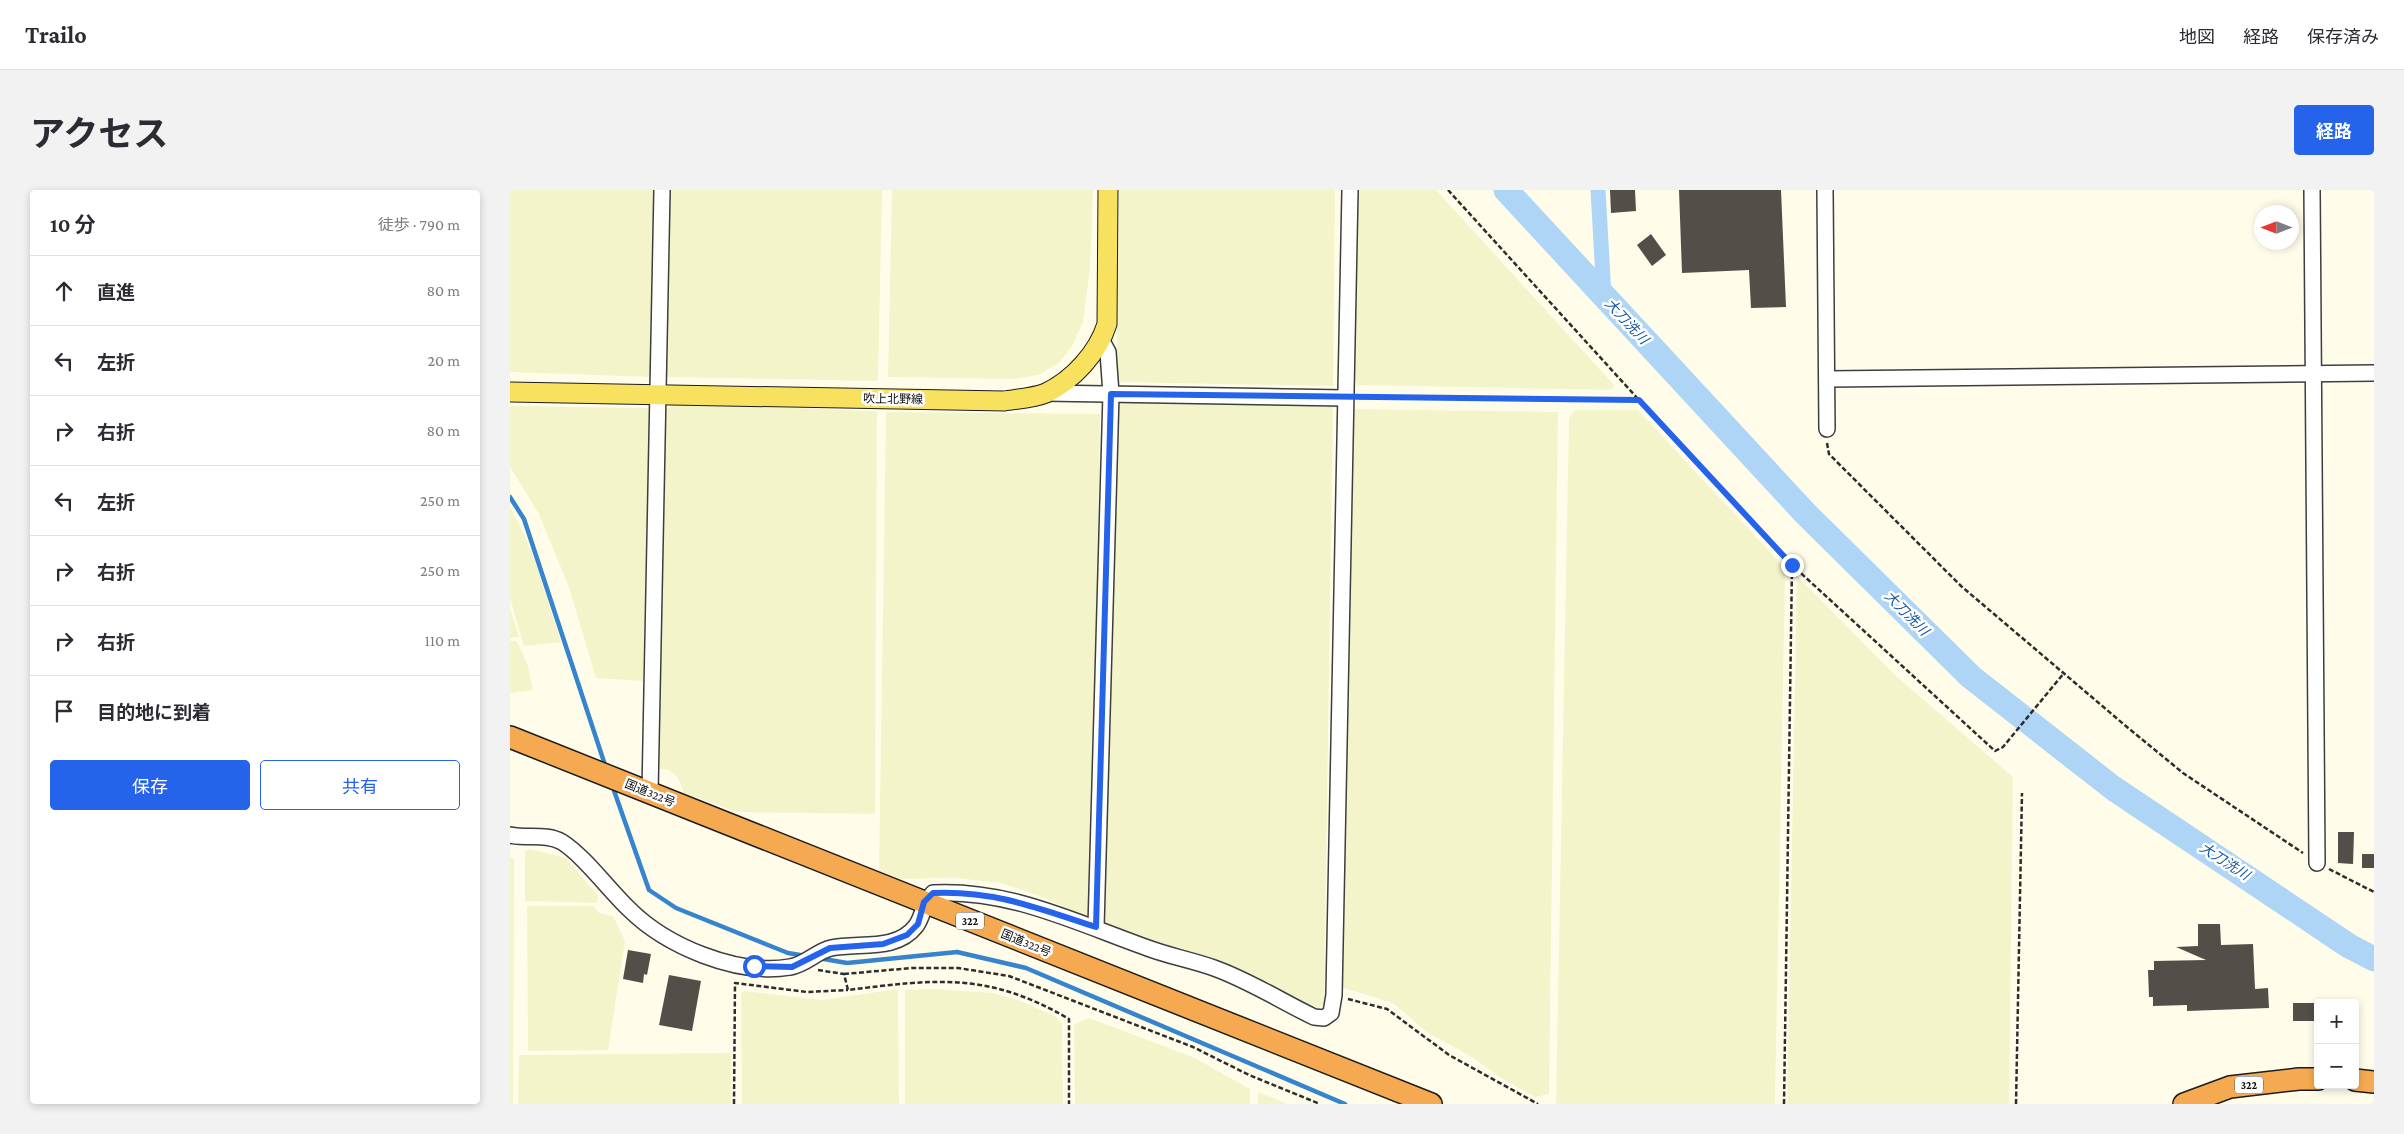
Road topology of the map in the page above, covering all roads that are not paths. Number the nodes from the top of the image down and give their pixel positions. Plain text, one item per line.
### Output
1 (662, 190) edge
2 (1108, 190) edge
3 (1350, 190) edge
4 (1825, 190) edge
5 (2312, 190) edge
6 (1102, 341) junction
7 (2374, 373) edge
8 (2315, 374) junction
9 (1828, 379) junction
10 (510, 392) edge
11 (1045, 393) junction
12 (658, 394) junction
13 (1111, 394) junction
14 (1345, 398) junction
15 (1827, 429) road end
16 (510, 737) edge
17 (650, 792) junction
18 (510, 835) edge
19 (2317, 863) road end
20 (924, 902) junction
21 (1096, 927) junction
22 (2314, 1079) edge
23 (2359, 1080) edge
24 (2374, 1082) edge
25 (1431, 1104) edge
26 (2184, 1104) edge

1 - 12 street
2 - 6 main road, 吹上北野線
3 - 14 street
4 - 9 street
5 - 8 street
6 - 11 main road, 吹上北野線
6 - 13 street
7 - 8 street
8 - 9 street
8 - 19 street
9 - 15 street
10 - 12 main road, 吹上北野線
11 - 12 main road, 吹上北野線
11 - 13 street
12 - 17 street
13 - 14 street
13 - 21 street
14 - 21 street
16 - 17 highway, 国道322号 / 322
17 - 20 highway, 国道322号 / 322
18 - 20 street
20 - 21 street
20 - 25 highway, 国道322号 / 322
22 - 26 highway, 322
23 - 24 highway

